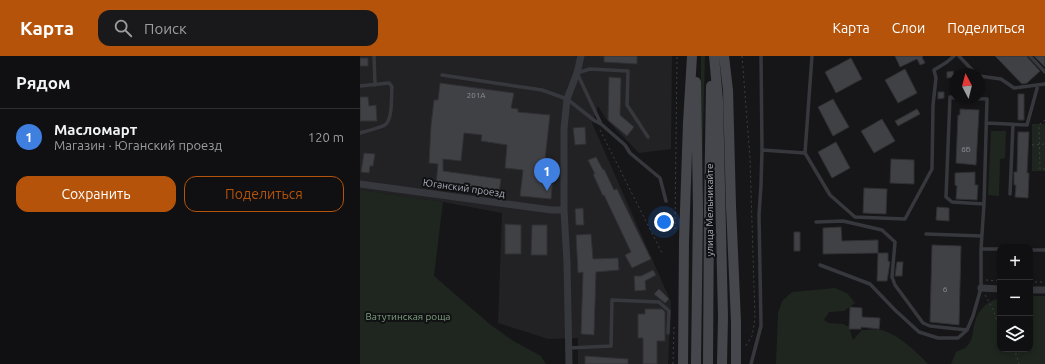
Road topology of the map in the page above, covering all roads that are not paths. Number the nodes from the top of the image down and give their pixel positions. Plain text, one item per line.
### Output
1 (374, 56) edge
2 (581, 56) edge
3 (692, 56) edge
4 (696, 56) edge
5 (713, 56) edge
6 (724, 56) edge
7 (761, 56) edge
8 (812, 56) edge
9 (954, 56) edge
10 (959, 56) edge
11 (1030, 56) edge
12 (970, 68) edge
13 (1045, 72) edge
14 (577, 73) junction
15 (442, 75) dead end
16 (985, 77) edge
17 (1045, 84) edge
18 (375, 85) junction
19 (1038, 85) junction
20 (360, 86) edge
21 (567, 99) junction
22 (985, 99) edge
23 (950, 104) edge
24 (986, 123) junction
25 (601, 124) junction
26 (1012, 124) junction
27 (360, 133) edge
28 (648, 137) dead end
29 (762, 150) junction
30 (805, 153) junction
31 (360, 184) edge
32 (1010, 194) dead end
33 (666, 201) dead end
34 (984, 204) junction
35 (564, 210) junction
36 (816, 222) dead end
37 (926, 234) dead end
38 (982, 236) junction
39 (982, 249) junction
40 (997, 250) edge
41 (1033, 250) edge
42 (1045, 250) edge
43 (820, 265) dead end
44 (997, 289) edge
45 (983, 290) junction
46 (1033, 290) edge
47 (1045, 290) edge
48 (967, 330) junction
49 (668, 333) dead end
50 (569, 348) junction
51 (569, 364) edge
52 (683, 364) edge
53 (696, 364) edge
54 (708, 364) edge
55 (722, 364) edge
56 (736, 364) edge
57 (751, 364) edge

1 - 18 lane
2 - 14 street
3 - 52 main road
4 - 53 main road, улица Мельникайте
5 - 54 main road, улица Мельникайте
5 - 55 main road
6 - 56 main road, bridge
7 - 29 lane
8 - 30 lane
9 - 30 lane
10 - 12 lane
11 - 13 lane
14 - 21 street
14 - 25 lane
14 - 28 lane
15 - 21 lane
16 - 19 lane
17 - 19 lane
18 - 20 lane
18 - 27 lane
19 - 26 lane
21 - 25 lane
21 - 35 street
22 - 24 lane
23 - 34 lane
24 - 26 lane
24 - 34 lane
25 - 33 lane
26 - 32 lane
29 - 30 lane
29 - 57 lane
31 - 35 street, Юганский проезд
34 - 38 lane
35 - 50 street
36 - 48 lane
37 - 38 lane
38 - 39 lane
39 - 40 lane
39 - 45 lane
41 - 42 lane
43 - 48 lane
44 - 45 street
45 - 48 lane
46 - 47 street
49 - 50 lane
50 - 51 street

